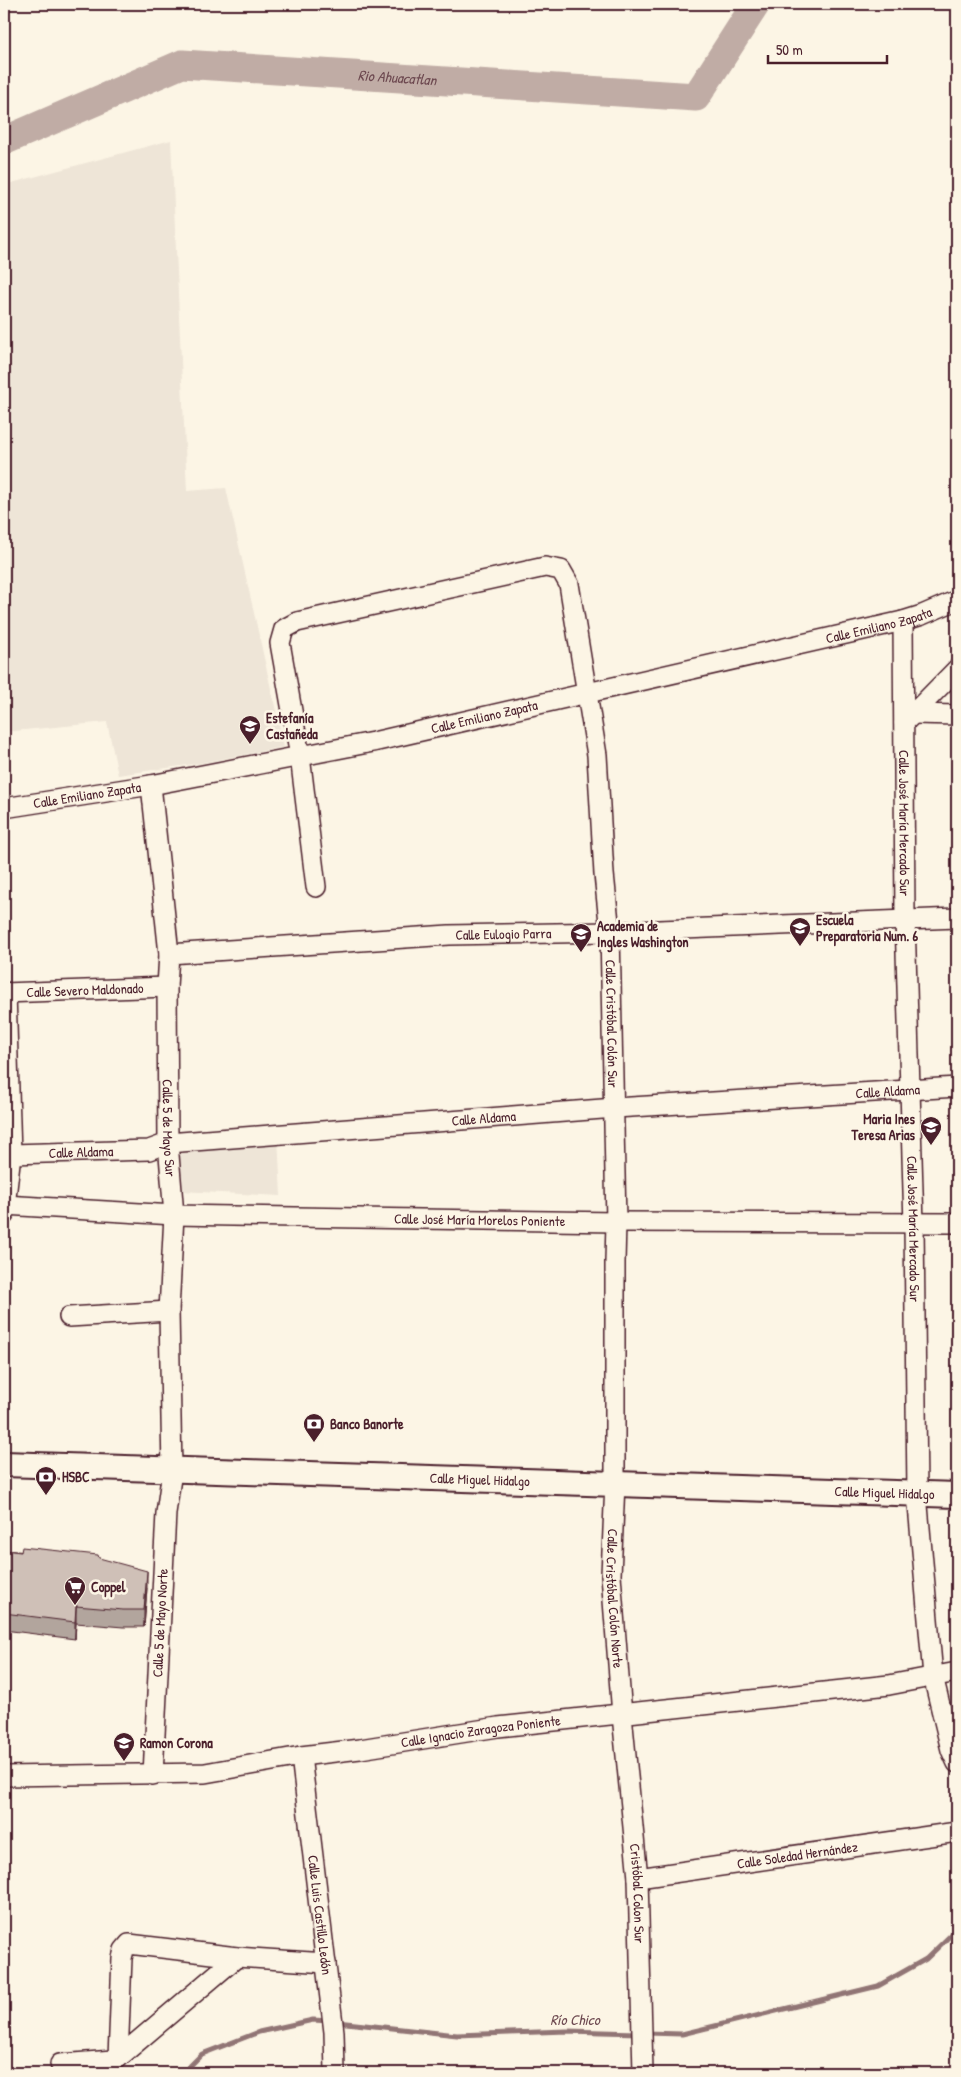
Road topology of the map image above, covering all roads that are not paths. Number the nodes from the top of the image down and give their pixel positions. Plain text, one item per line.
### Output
1 (957, 600) edge
2 (903, 621) junction
3 (957, 668) edge
4 (588, 694) junction
5 (957, 715) edge
6 (909, 718) junction
7 (300, 756) junction
8 (152, 785) junction
9 (4, 808) edge
10 (316, 887) dead end
11 (957, 918) edge
12 (905, 919) junction
13 (610, 932) junction
14 (169, 954) junction
15 (166, 987) junction
16 (5, 992) edge
17 (957, 1087) edge
18 (911, 1089) junction
19 (615, 1108) junction
20 (168, 1143) junction
21 (11, 1154) junction
22 (4, 1208) edge
23 (174, 1215) junction
24 (616, 1222) junction
25 (957, 1224) edge
26 (914, 1225) junction
27 (169, 1311) junction
28 (69, 1317) dead end
29 (4, 1464) edge
30 (172, 1471) junction
31 (615, 1483) junction
32 (917, 1494) junction
33 (957, 1495) edge
34 (957, 1672) edge
35 (933, 1676) junction
36 (622, 1715) junction
37 (300, 1756) junction
38 (957, 1763) edge
39 (153, 1775) junction
40 (4, 1776) edge
41 (957, 1832) edge
42 (638, 1878) junction
43 (237, 1957) junction
44 (326, 1963) junction
45 (118, 2058) junction
46 (60, 2064) dead end
47 (335, 2073) edge
48 (643, 2073) edge

1 - 2 street, Calle Emiliano Zapata
2 - 4 street, Calle Emiliano Zapata
2 - 6 street, Calle José María Mercado Sur
3 - 6 street
4 - 7 street, Calle Emiliano Zapata
4 - 7 street, Calle Cristóbal Colón Sur
4 - 13 street, Calle Cristóbal Colón Sur
5 - 6 street
6 - 12 street, Calle José María Mercado Sur
7 - 8 street, Calle Emiliano Zapata
7 - 10 street
8 - 9 street, Calle Emiliano Zapata
8 - 14 street, Calle 5 de Mayo Sur
11 - 12 street, Calle Eulogio Parra
12 - 13 street, Calle Eulogio Parra
12 - 18 street, Calle José María Mercado Sur
13 - 14 street, Calle Eulogio Parra
13 - 19 street, Calle Cristóbal Colón Sur
14 - 15 street, Calle 5 de Mayo Sur
15 - 16 street, Calle Severo Maldonado
15 - 20 street, Calle 5 de Mayo Sur
16 - 21 street
17 - 18 street, Calle Aldama
18 - 19 street, Calle Aldama
18 - 26 street, Calle José María Mercado Sur
19 - 20 street, Calle Aldama
19 - 24 street, Calle Cristóbal Colón Sur
20 - 21 street, Calle Aldama
20 - 23 street, Calle 5 de Mayo Sur
21 - 22 street
22 - 23 street, Calle José María Morelos Poniente
23 - 24 street, Calle José María Morelos Poniente
23 - 27 street, Calle 5 de Mayo Sur
24 - 26 street, Calle José María Morelos Poniente
24 - 31 street, Calle Cristóbal Colón Sur
25 - 26 street, Calle José María Morelos Poniente
26 - 32 street, Calle José María Mercado Sur
27 - 28 street
27 - 30 street, Calle 5 de Mayo Sur
29 - 30 main road, Calle Miguel Hidalgo
30 - 31 main road, Calle Miguel Hidalgo
30 - 39 street, Calle 5 de Mayo Norte
31 - 32 main road, Calle Miguel Hidalgo
31 - 36 street, Calle Cristóbal Colón Norte
32 - 33 main road, Calle Miguel Hidalgo
32 - 35 street, Calle José María Mercado Sur
34 - 35 street, Calle Ignacio Zaragoza Poniente
35 - 36 street, Calle Ignacio Zaragoza Poniente
35 - 38 street, Calle José María Mercado Sur
36 - 37 street, Calle Ignacio Zaragoza Poniente
36 - 42 street, Cristóbal Colon Sur
37 - 39 street, Calle Ignacio Zaragoza Poniente
37 - 44 street, Calle Luis Castillo Ledón
39 - 40 street, Calle Ignacio Zaragoza Poniente
41 - 42 street, Calle Soledad Hernández
42 - 48 street, Cristóbal Colon Sur
43 - 44 street
43 - 45 street
43 - 45 street
44 - 47 street, Calle Luis Castillo Ledón
45 - 46 street

